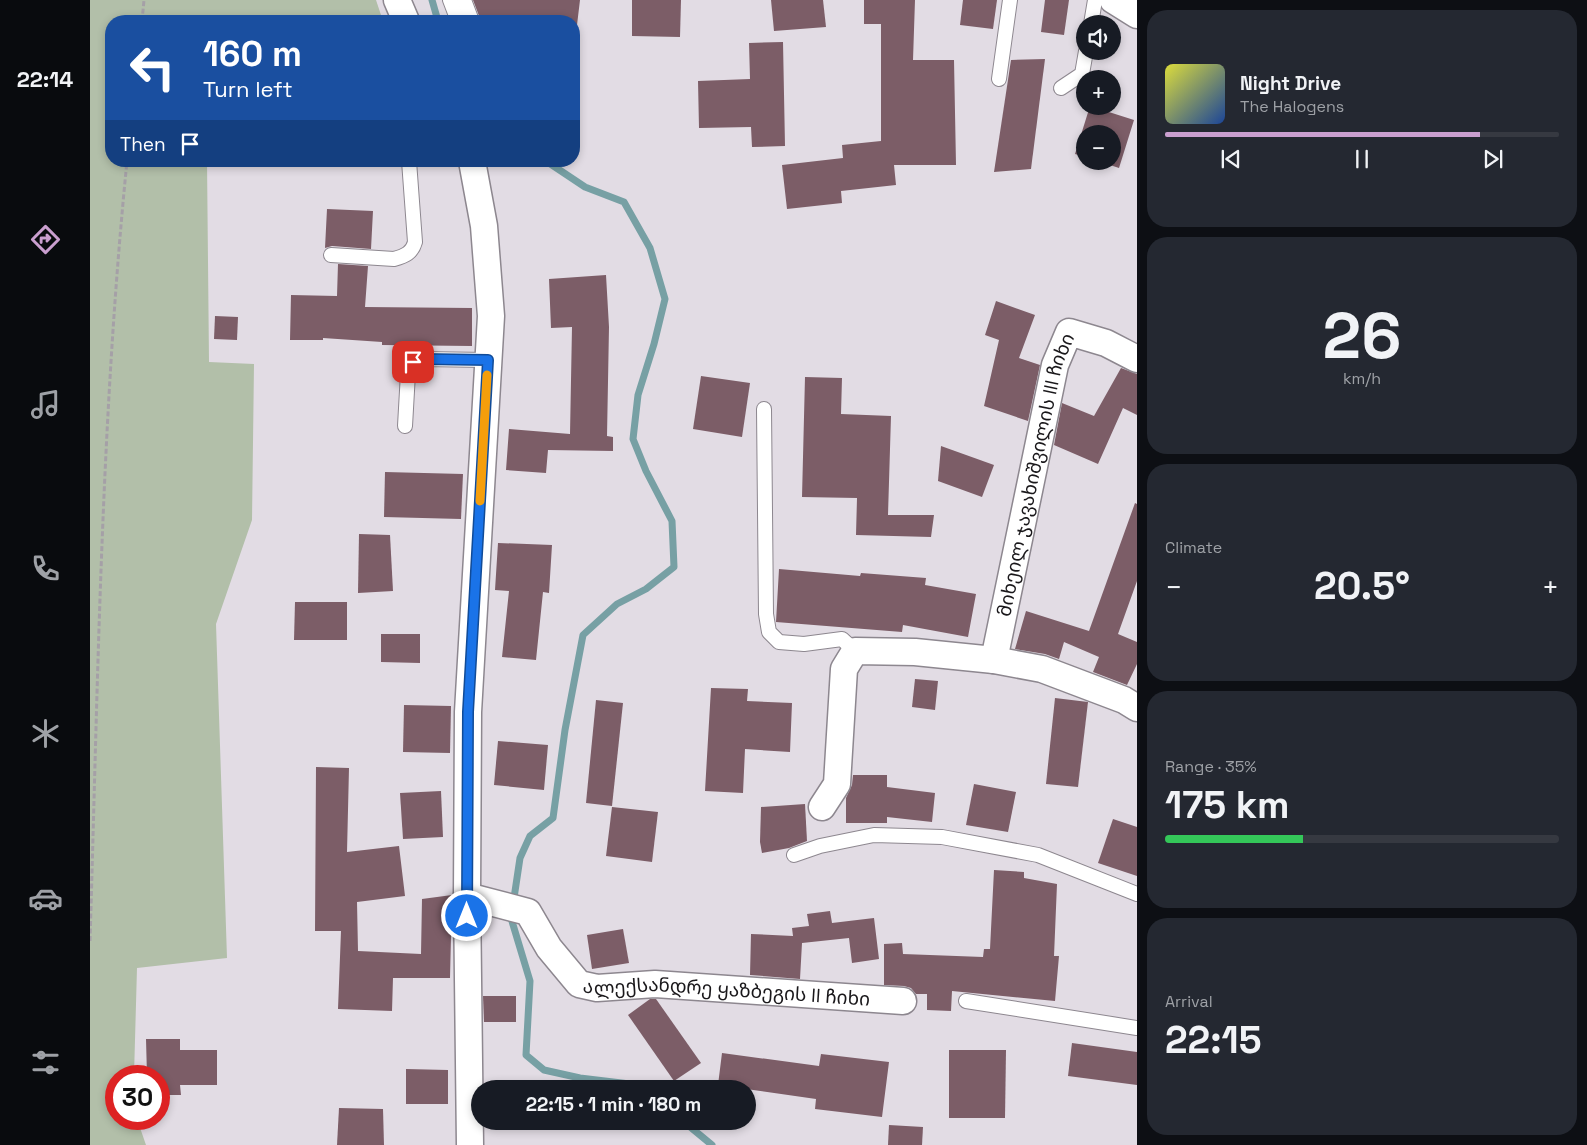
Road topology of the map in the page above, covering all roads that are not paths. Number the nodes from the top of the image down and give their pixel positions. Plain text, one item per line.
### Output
1 (397, 0) edge
2 (450, 0) edge
3 (464, 0) edge
4 (1010, 0) edge
5 (1095, 0) edge
6 (1113, 0) edge
7 (403, 15) edge
8 (456, 15) edge
9 (470, 15) edge
10 (1092, 15) edge
11 (1137, 15) edge
12 (1084, 60) edge
13 (999, 79) dead end
14 (1061, 88) dead end
15 (409, 167) edge
16 (473, 167) edge
17 (331, 255) dead end
18 (1137, 359) edge
19 (488, 360) junction
20 (764, 409) dead end
21 (405, 426) dead end
22 (855, 651) junction
23 (994, 660) junction
24 (1137, 708) edge
25 (822, 807) dead end
26 (794, 855) dead end
27 (1137, 894) edge
28 (475, 898) junction
29 (903, 1001) dead end
30 (966, 1001) dead end
31 (1137, 1028) edge
32 (470, 1145) edge

1 - 7 street
2 - 8 lane
3 - 9 lane
4 - 13 lane
5 - 10 lane
6 - 11 street
12 - 14 lane
15 - 17 lane
16 - 19 street
18 - 23 street, მიხეილ ჯავახიშვილის III ჩიხი
19 - 21 lane
19 - 28 street
20 - 22 lane
22 - 23 street
22 - 25 street
23 - 24 street
26 - 27 lane
28 - 29 street, ალექსანდრე ყაზბეგის II ჩიხი
28 - 32 street
30 - 31 lane

